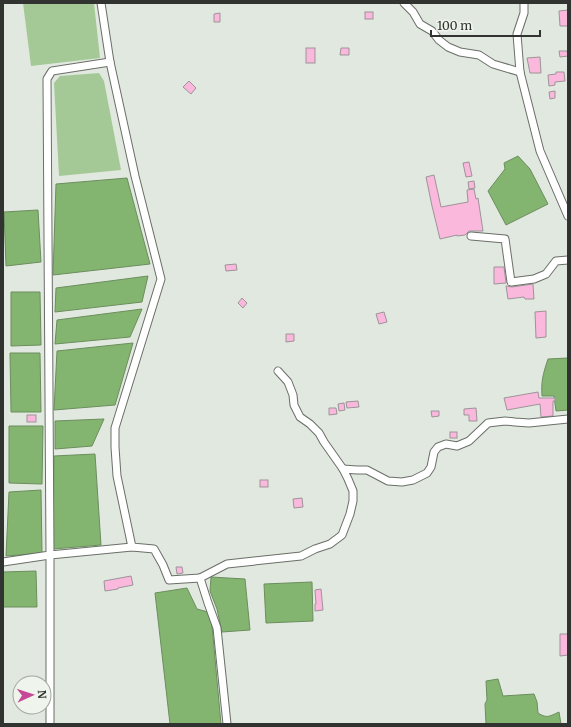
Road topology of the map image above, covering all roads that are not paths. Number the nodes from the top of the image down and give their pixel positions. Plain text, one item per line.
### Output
1 (101, 3) edge
2 (404, 3) edge
3 (524, 3) edge
4 (110, 62) junction
5 (520, 72) junction
6 (568, 216) edge
7 (471, 236) dead end
8 (568, 260) edge
9 (278, 371) dead end
10 (568, 419) edge
11 (343, 469) junction
12 (132, 547) junction
13 (50, 555) junction
14 (3, 562) edge
15 (200, 578) junction
16 (50, 724) edge
17 (227, 724) edge

1 - 4 street
2 - 5 street
3 - 5 street
4 - 12 street
4 - 13 street
5 - 6 street
7 - 8 street
9 - 11 street
10 - 11 street
11 - 15 street
12 - 13 street
12 - 15 street
13 - 14 street
13 - 16 street
15 - 17 street

